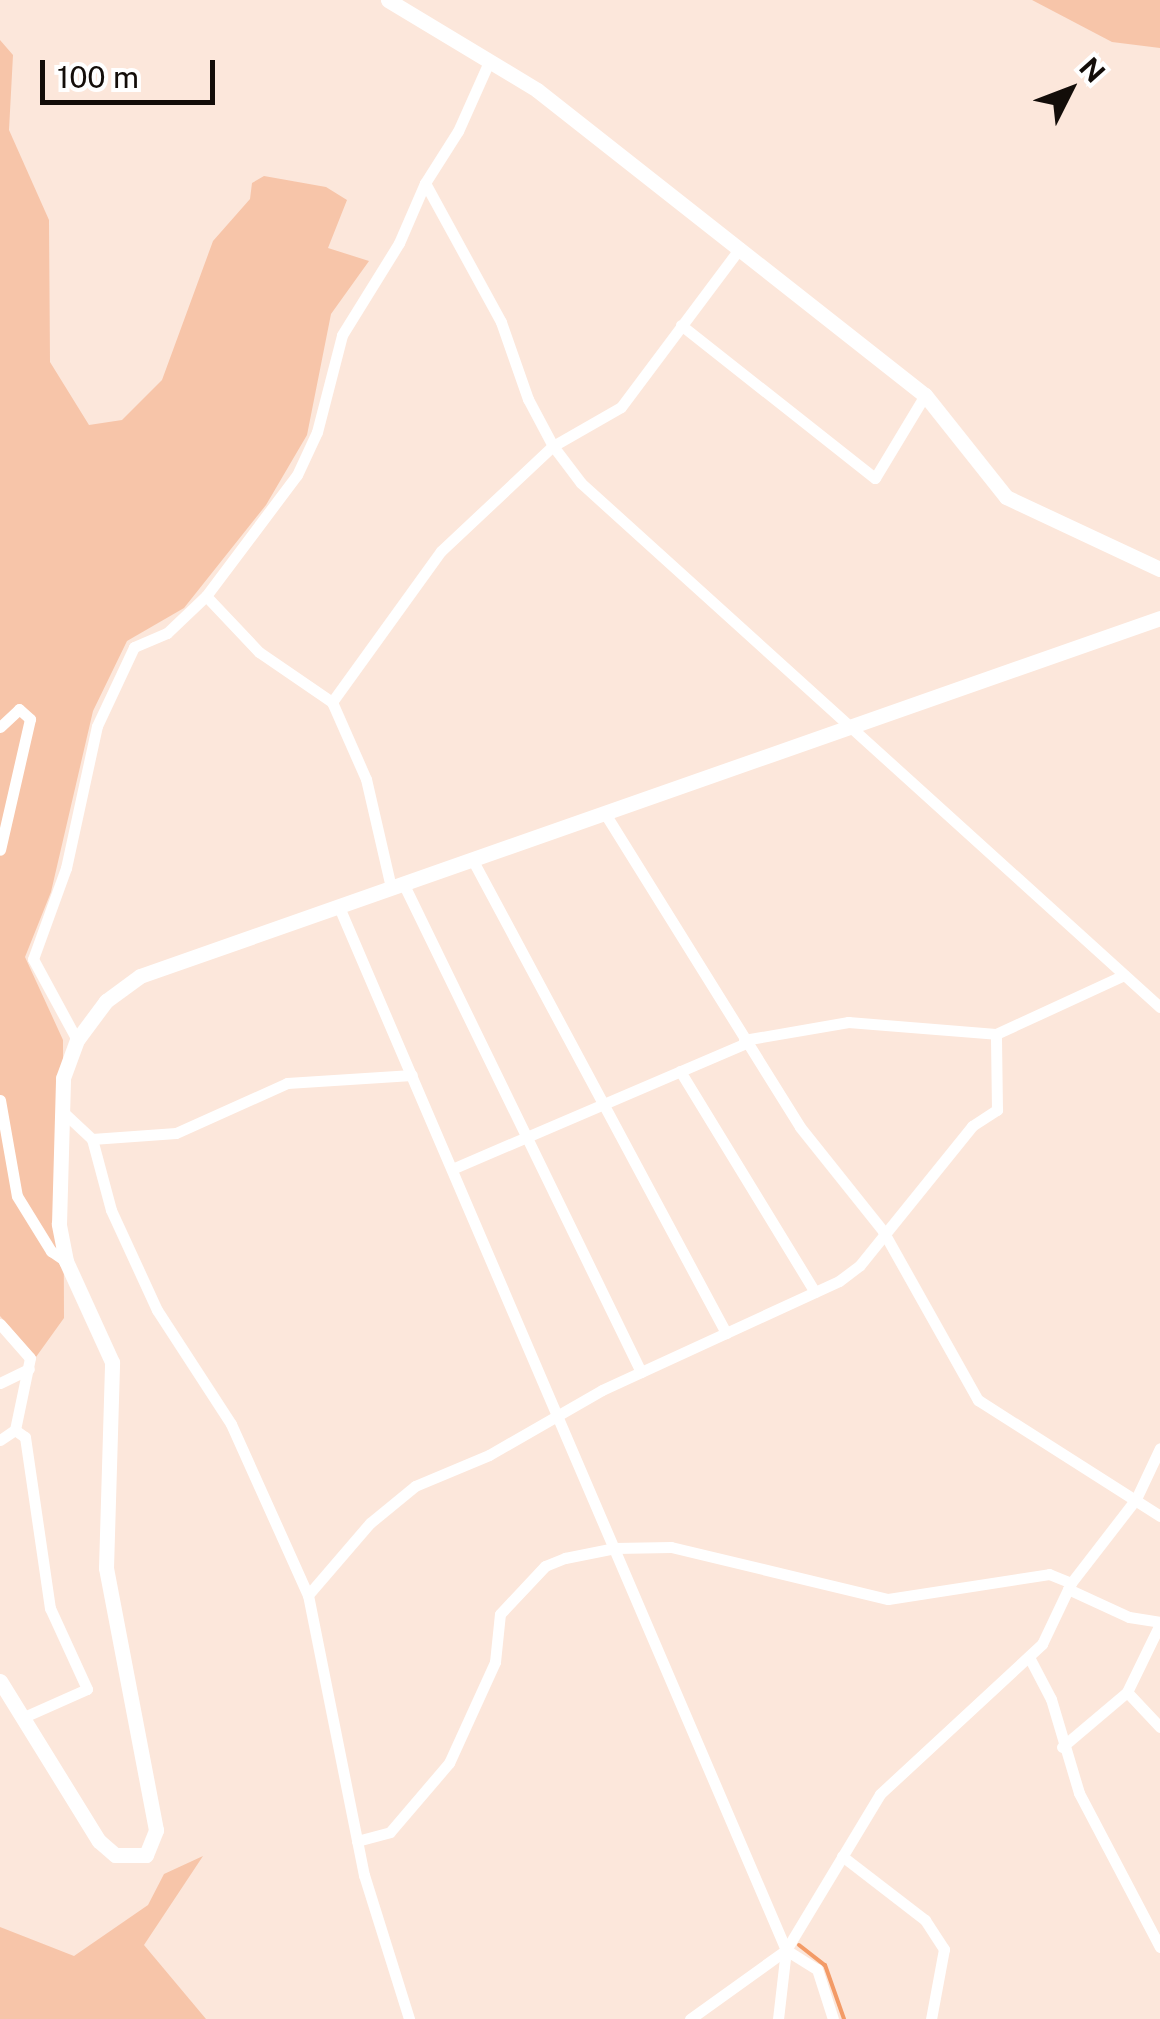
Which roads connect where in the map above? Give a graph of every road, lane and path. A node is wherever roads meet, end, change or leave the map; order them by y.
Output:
1 (388, 0) edge
2 (488, 64) junction
3 (424, 183) junction
4 (740, 248) junction
5 (681, 325) junction
6 (925, 395) junction
7 (553, 446) junction
8 (1160, 569) edge
9 (206, 596) junction
10 (1160, 618) edge
11 (332, 702) junction
12 (0, 726) edge
13 (849, 726) junction
14 (604, 812) junction
15 (0, 850) edge
16 (472, 859) junction
17 (397, 885) junction
18 (339, 907) junction
19 (1124, 975) junction
20 (1160, 1007) edge
21 (996, 1034) junction
22 (77, 1040) junction
23 (746, 1041) junction
24 (680, 1071) junction
25 (412, 1076) junction
26 (0, 1100) edge
27 (604, 1104) junction
28 (62, 1111) junction
29 (527, 1137) junction
30 (92, 1139) junction
31 (452, 1169) junction
32 (883, 1231) junction
33 (66, 1261) junction
34 (815, 1292) junction
35 (0, 1324) edge
36 (726, 1333) junction
37 (30, 1369) junction
38 (642, 1372) junction
39 (0, 1382) edge
40 (559, 1416) junction
41 (15, 1430) junction
42 (0, 1440) edge
43 (1160, 1448) edge
44 (1136, 1500) junction
45 (1160, 1516) edge
46 (615, 1548) junction
47 (1069, 1586) junction
48 (308, 1595) junction
49 (1159, 1628) edge
50 (1029, 1657) junction
51 (0, 1681) edge
52 (1127, 1692) junction
53 (24, 1717) junction
54 (1160, 1728) edge
55 (1062, 1747) junction
56 (357, 1841) junction
57 (842, 1856) junction
58 (1160, 1947) edge
59 (786, 1950) junction
60 (410, 2019) edge
61 (690, 2019) edge
62 (778, 2019) edge
63 (833, 2019) edge
64 (931, 2019) edge

1 - 2 street
2 - 3 street
2 - 4 street
3 - 7 street
3 - 9 street
4 - 5 street
4 - 6 street
5 - 6 street
5 - 7 street
6 - 8 street
7 - 11 street
7 - 13 street
9 - 11 street
9 - 22 street
10 - 13 street
11 - 17 street
12 - 15 street
13 - 14 street
13 - 19 street
14 - 16 street
14 - 23 street
16 - 17 street
16 - 27 street
17 - 18 street
17 - 29 street
18 - 22 street
18 - 25 street
19 - 20 street
19 - 21 street
21 - 23 street
21 - 32 street
22 - 28 street
23 - 24 street
23 - 32 street
24 - 27 street
24 - 34 street
25 - 30 street
25 - 31 street
26 - 33 street
27 - 29 street
27 - 36 street
28 - 30 street
28 - 33 street
29 - 31 street
29 - 38 street
30 - 48 street
31 - 40 street
32 - 34 street
32 - 44 street
33 - 53 street
34 - 36 street
35 - 37 street
36 - 38 street
37 - 39 street
37 - 41 street
38 - 40 street
40 - 46 street
40 - 48 street
41 - 42 street
41 - 53 street
43 - 44 street
44 - 45 street
44 - 47 street
46 - 47 street
46 - 56 street
46 - 59 street
47 - 49 street
47 - 50 street
48 - 56 street
49 - 52 street
50 - 55 street
50 - 57 street
51 - 53 street
52 - 54 street
52 - 55 street
55 - 58 street
56 - 60 street
57 - 59 street
57 - 64 street
59 - 61 street
59 - 62 street
59 - 63 street

